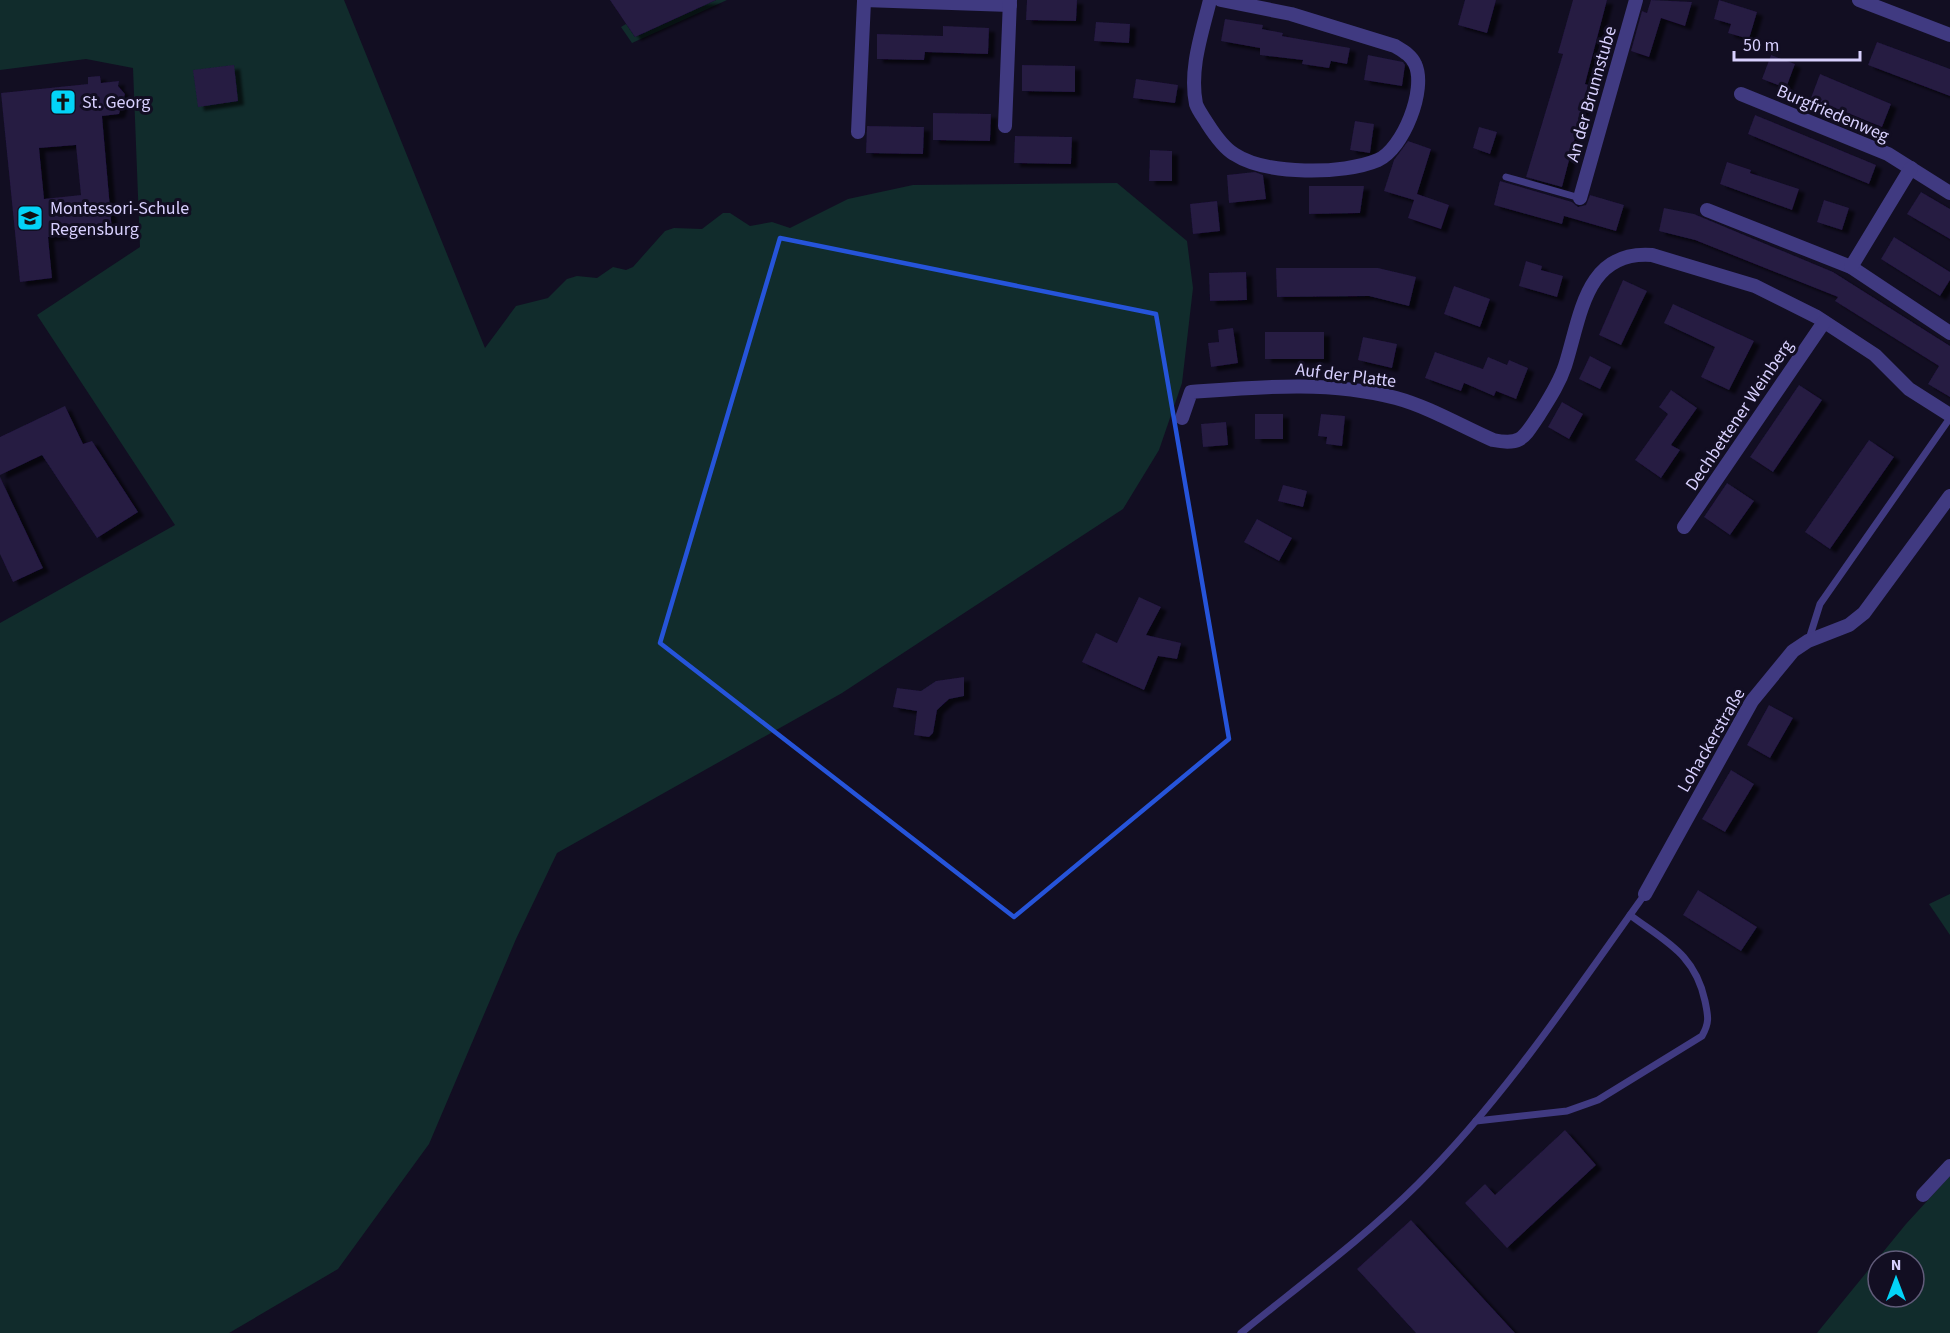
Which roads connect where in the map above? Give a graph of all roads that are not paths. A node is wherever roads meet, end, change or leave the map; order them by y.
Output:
1 (864, 0) edge
2 (1210, 0) edge
3 (1221, 0) edge
4 (1636, 0) edge
5 (1859, 0) edge
6 (1010, 3) edge
7 (1292, 7) edge
8 (1950, 35) edge
9 (1741, 94) dead end
10 (1005, 126) dead end
11 (858, 132) dead end
12 (1911, 168) junction
13 (1506, 177) dead end
14 (1950, 193) edge
15 (1580, 198) joint
16 (1707, 210) dead end
17 (1851, 267) junction
18 (1824, 322) junction
19 (1950, 333) edge
20 (1950, 416) edge
21 (1182, 418) dead end
22 (1950, 496) edge
23 (1684, 527) dead end
24 (1808, 641) junction
25 (1645, 894) joint
26 (1630, 915) junction
27 (1476, 1121) junction
28 (1950, 1166) edge
29 (1923, 1195) dead end
30 (1241, 1333) edge

1 - 6 street
1 - 11 street
2 - 7 street
3 - 7 street
4 - 15 street, An der Brunnstube
5 - 8 street
6 - 10 street
9 - 12 street, Burgfriedenweg
12 - 14 street, Burgfriedenweg
12 - 17 street
13 - 15 lane
16 - 17 street
17 - 19 street
18 - 20 street
18 - 21 street, Auf der Platte
18 - 23 street, Dechbettener Weinberg
20 - 24 lane
22 - 24 street, Lohackerstraße
24 - 25 street, Lohackerstraße
25 - 26 lane
26 - 27 lane
26 - 27 lane
27 - 30 lane
28 - 29 street

